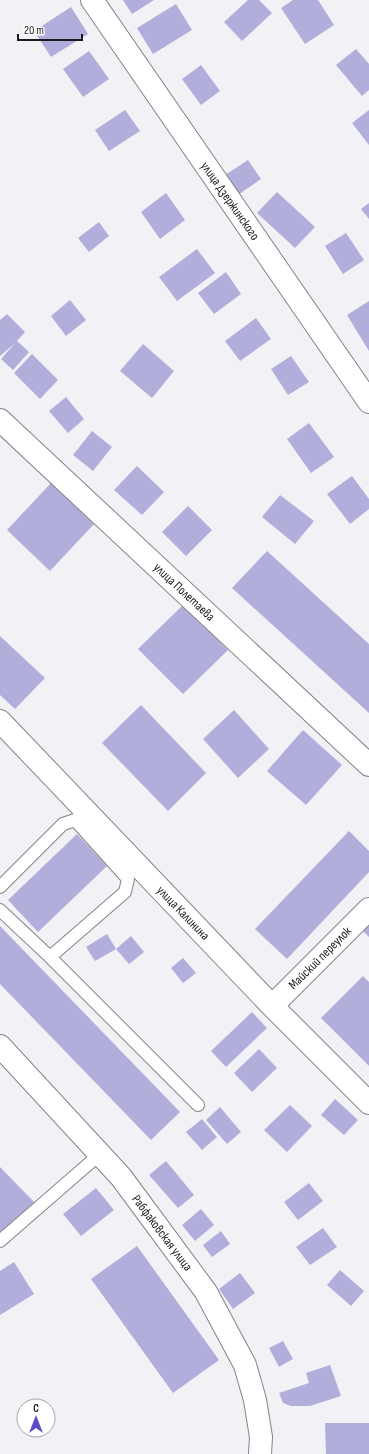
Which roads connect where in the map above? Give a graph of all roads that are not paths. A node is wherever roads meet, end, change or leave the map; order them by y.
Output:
1 (92, 0) edge
2 (369, 402) edge
3 (0, 420) edge
4 (0, 721) edge
5 (369, 765) edge
6 (0, 887) edge
7 (0, 910) edge
8 (369, 910) edge
9 (50, 957) junction
10 (272, 1006) junction
11 (0, 1046) edge
12 (369, 1102) edge
13 (198, 1105) dead end
14 (100, 1154) junction
15 (0, 1241) edge
16 (260, 1454) edge

1 - 2 street, улица Дзержинского
3 - 5 street, улица Полетаева
4 - 10 street, улица Калинина
6 - 9 lane
7 - 9 lane
8 - 10 street, Майский переулок
9 - 13 lane
10 - 12 street, улица Калинина
11 - 14 street, Рабфаковская улица
14 - 15 lane
14 - 16 street, Рабфаковская улица

